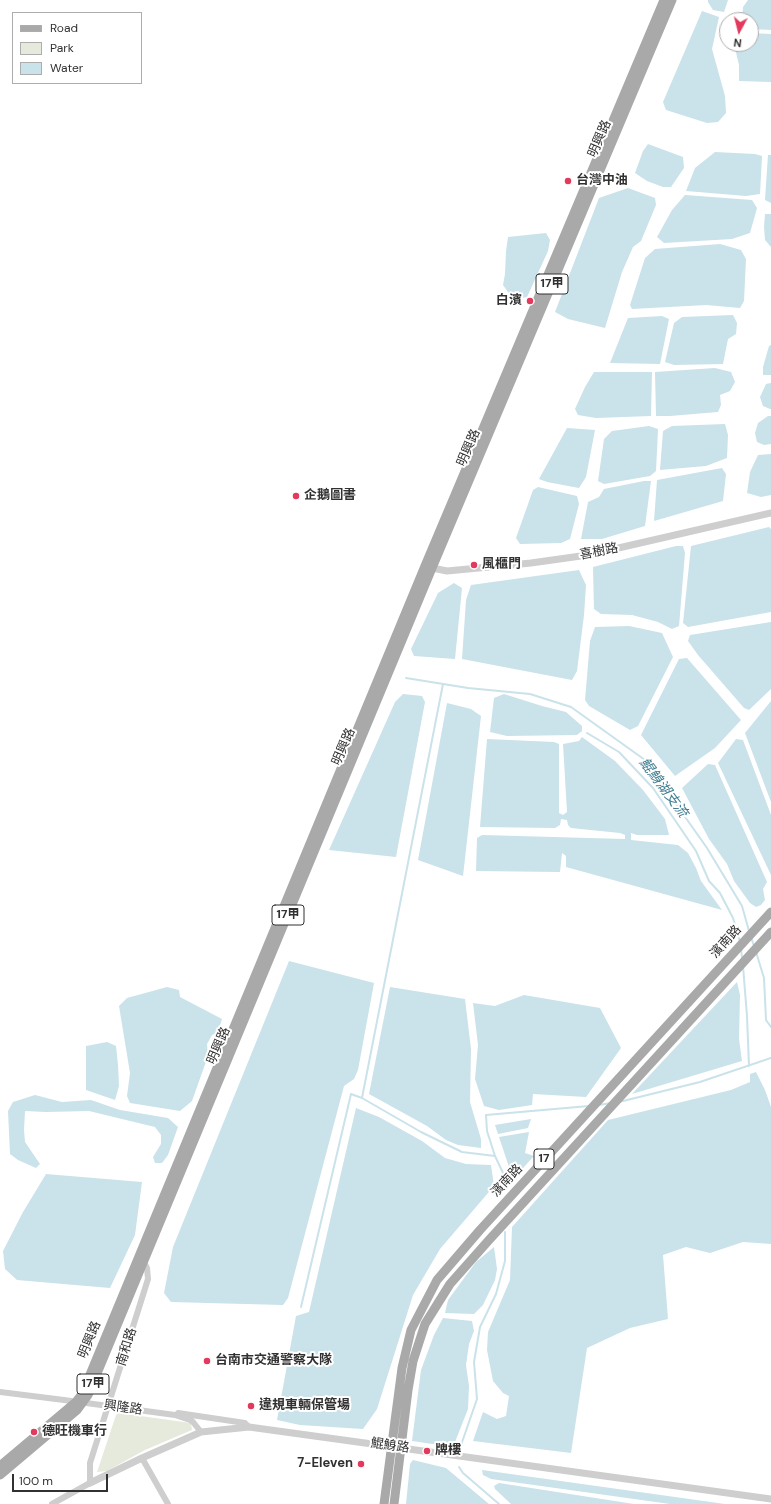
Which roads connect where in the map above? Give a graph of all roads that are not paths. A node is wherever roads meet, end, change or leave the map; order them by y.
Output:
1 (664, 0) edge
2 (672, 0) edge
3 (771, 513) edge
4 (429, 567) junction
5 (771, 912) edge
6 (771, 932) edge
7 (144, 1262) junction
8 (0, 1392) edge
9 (80, 1402) junction
10 (109, 1406) junction
11 (175, 1415) junction
12 (249, 1427) junction
13 (201, 1432) junction
14 (396, 1447) junction
15 (142, 1458) junction
16 (0, 1466) edge
17 (0, 1475) edge
18 (90, 1483) junction
19 (771, 1500) edge
20 (52, 1504) edge
21 (168, 1504) edge
22 (384, 1504) edge
23 (394, 1504) edge

1 - 4 main road, 明興路 / 17甲
2 - 4 main road, 明興路 / 17甲
3 - 4 street, 喜樹路
4 - 7 main road, 明興路 / 17甲
4 - 9 main road, 明興路 / 17甲
5 - 14 main road, 濱南路 / 17
6 - 14 main road, 濱南路 / 17
7 - 9 main road, 明興路 / 17甲
7 - 10 street, 南和路
8 - 9 street, 興隆路
9 - 10 street, 興隆路
9 - 16 main road, 明興路 / 17甲
9 - 17 main road, 明興路 / 17甲
10 - 11 street, 興隆路
10 - 18 street, 南和路
11 - 12 street, 興隆路
11 - 13 street, 興隆路
12 - 13 street, 鯤鯓路
12 - 14 street, 鯤鯓路
13 - 15 street, 鯤鯓路
14 - 19 street, 鯤鯓路
14 - 22 main road, 濱南路 / 17
14 - 23 main road, 濱南路 / 17
15 - 18 street, 鯤鯓路
15 - 21 street
18 - 20 street

